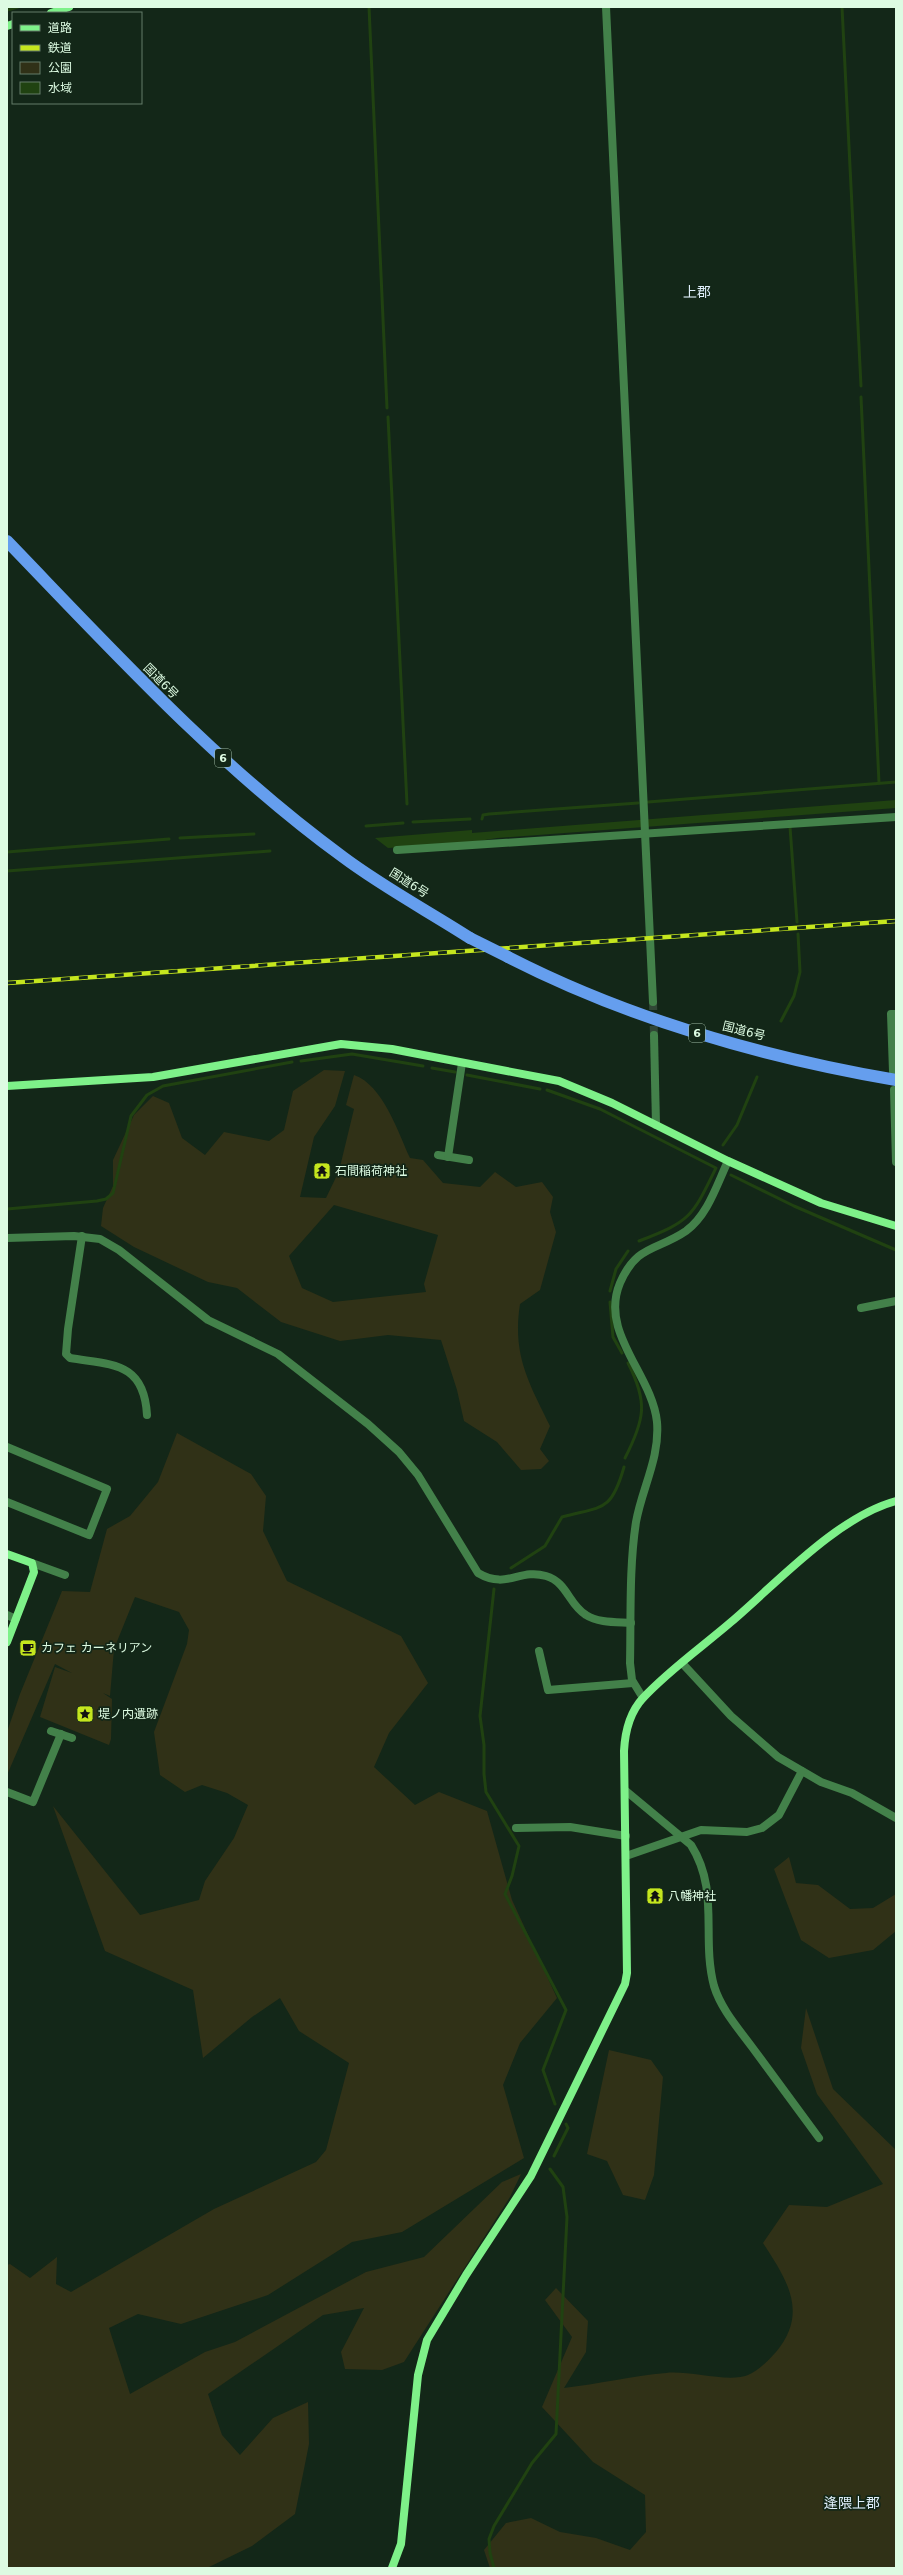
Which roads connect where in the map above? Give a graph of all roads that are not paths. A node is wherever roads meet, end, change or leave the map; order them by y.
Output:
1 (68, 7) edge
2 (606, 7) edge
3 (54, 12) edge
4 (7, 541) edge
5 (896, 817) edge
6 (644, 831) junction
7 (397, 850) dead end
8 (653, 1002) tunnel mouth
9 (896, 1014) edge
10 (654, 1035) tunnel mouth
11 (462, 1063) junction
12 (894, 1080) edge
13 (7, 1086) edge
14 (656, 1125) junction
15 (438, 1155) dead end
16 (448, 1157) junction
17 (469, 1160) dead end
18 (728, 1161) junction
19 (896, 1162) edge
20 (896, 1226) edge
21 (82, 1236) junction
22 (7, 1238) edge
23 (896, 1300) edge
24 (861, 1308) dead end
25 (147, 1415) dead end
26 (7, 1447) edge
27 (896, 1501) edge
28 (7, 1502) edge
29 (7, 1554) edge
30 (32, 1563) junction
31 (66, 1575) dead end
32 (7, 1615) edge
33 (16, 1619) junction
34 (631, 1623) junction
35 (7, 1642) edge
36 (539, 1651) dead end
37 (682, 1663) junction
38 (633, 1683) junction
39 (643, 1698) junction
40 (52, 1731) dead end
41 (61, 1734) junction
42 (72, 1738) dead end
43 (802, 1771) junction
44 (626, 1791) junction
45 (7, 1792) edge
46 (896, 1818) edge
47 (516, 1828) dead end
48 (626, 1836) junction
49 (682, 1836) junction
50 (626, 1856) junction
51 (819, 2138) dead end
52 (392, 2568) edge

1 - 3 street
2 - 6 street
4 - 12 highway, 国道6号 / 6, bridge
5 - 6 street
6 - 7 street
6 - 8 street
9 - 12 street
10 - 14 street
11 - 13 street
11 - 14 street
11 - 16 street
12 - 19 street
14 - 18 street
15 - 16 street
16 - 17 street
18 - 20 street
18 - 34 street
21 - 22 street
21 - 25 street
21 - 34 street
23 - 24 street
26 - 28 street
27 - 37 street
29 - 30 street
30 - 31 street
30 - 33 street
32 - 33 street
33 - 35 street
34 - 38 street
36 - 38 street
37 - 39 street
37 - 43 street
38 - 39 street
39 - 44 street
40 - 41 street
41 - 42 street
41 - 45 street
43 - 46 street
43 - 49 street
44 - 48 street
44 - 49 street
47 - 48 street
48 - 50 street
49 - 50 street
49 - 51 street
50 - 52 street

